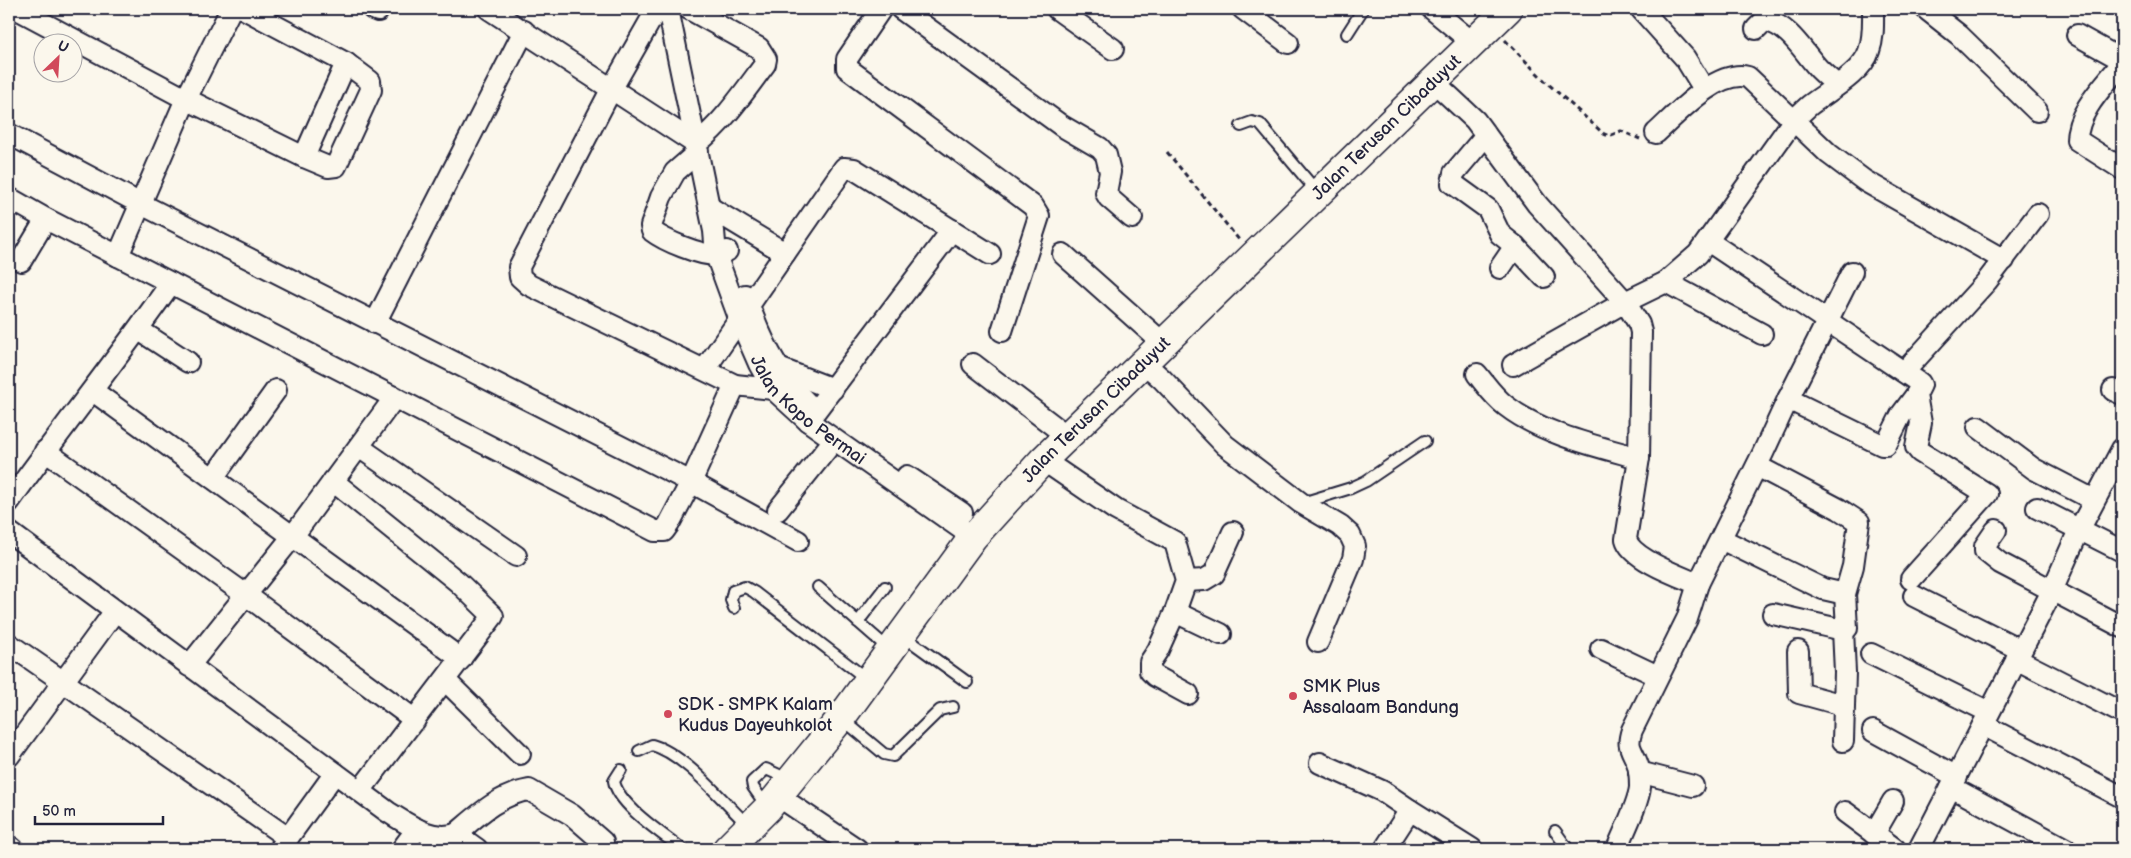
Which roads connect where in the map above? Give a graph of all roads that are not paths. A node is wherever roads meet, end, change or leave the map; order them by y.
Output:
1 (17, 9) edge
2 (231, 9) edge
3 (244, 9) edge
4 (489, 9) edge
5 (657, 9) edge
6 (668, 9) edge
7 (689, 9) edge
8 (881, 9) edge
9 (901, 9) edge
10 (1057, 9) edge
11 (1243, 9) edge
12 (1363, 9) edge
13 (1432, 9) edge
14 (1642, 9) edge
15 (1873, 9) edge
16 (1926, 9) edge
17 (1490, 25) edge
18 (1756, 29) dead end
19 (524, 31) junction
20 (1347, 34) dead end
21 (2077, 35) dead end
22 (1288, 43) dead end
23 (1113, 49) dead end
24 (2122, 62) edge
25 (346, 63) junction
26 (1433, 80) junction
27 (1837, 86) junction
28 (612, 88) junction
29 (1704, 89) junction
30 (186, 99) junction
31 (2037, 110) dead end
32 (1793, 121) junction
33 (1241, 126) dead end
34 (1656, 133) road end
35 (9, 134) edge
36 (1486, 135) junction
37 (697, 148) junction
38 (304, 157) junction
39 (2122, 169) edge
40 (1319, 194) junction
41 (9, 198) edge
42 (139, 203) junction
43 (709, 207) junction
44 (2038, 214) dead end
45 (1132, 218) dead end
46 (46, 219) junction
47 (952, 230) junction
48 (1708, 241) junction
49 (1515, 246) junction
50 (722, 253) junction
51 (785, 253) junction
52 (990, 254) dead end
53 (1064, 254) dead end
54 (118, 256) junction
55 (2004, 260) junction
56 (21, 261) dead end
57 (1500, 268) dead end
58 (1852, 272) dead end
59 (1544, 277) dead end
60 (1666, 282) junction
61 (172, 283) junction
62 (1625, 302) junction
63 (744, 311) junction
64 (1826, 321) junction
65 (375, 323) junction
66 (139, 330) junction
67 (1002, 331) dead end
68 (1762, 334) dead end
69 (1164, 344) junction
70 (188, 362) dead end
71 (1143, 362) junction
72 (974, 364) dead end
73 (768, 365) junction
74 (1513, 365) dead end
75 (705, 369) junction
76 (1904, 372) junction
77 (1477, 374) dead end
78 (735, 385) junction
79 (773, 389) junction
80 (833, 389) junction
81 (276, 390) dead end
82 (92, 391) junction
83 (1916, 395) junction
84 (395, 397) junction
85 (1788, 398) junction
86 (812, 416) junction
87 (1978, 427) dead end
88 (1067, 436) junction
89 (834, 440) junction
90 (1425, 441) dead end
91 (359, 447) junction
92 (2122, 449) edge
93 (45, 451) junction
94 (860, 451) junction
95 (1639, 458) junction
96 (1043, 460) junction
97 (1757, 466) junction
98 (2118, 470) edge
99 (213, 478) junction
100 (333, 481) junction
101 (691, 482) junction
102 (2094, 500) junction
103 (9, 502) edge
104 (1301, 503) junction
105 (2037, 508) dead end
106 (778, 510) dead end
107 (1996, 530) dead end
108 (2078, 530) junction
109 (9, 532) edge
110 (977, 532) junction
111 (1234, 532) dead end
112 (293, 536) junction
113 (1721, 538) junction
114 (798, 541) dead end
115 (2122, 551) edge
116 (516, 556) dead end
117 (1186, 581) junction
118 (1698, 584) junction
119 (818, 587) dead end
120 (885, 587) dead end
121 (2052, 591) junction
122 (1845, 594) junction
123 (246, 595) junction
124 (734, 608) dead end
125 (115, 611) junction
126 (1175, 612) junction
127 (1773, 614) dead end
128 (858, 622) junction
129 (2122, 627) edge
130 (1843, 630) junction
131 (1221, 634) dead end
132 (896, 642) junction
133 (1318, 642) dead end
134 (9, 644) edge
135 (1601, 649) dead end
136 (1798, 651) dead end
137 (1871, 654) dead end
138 (2019, 654) junction
139 (461, 658) junction
140 (189, 666) junction
141 (1658, 676) junction
142 (445, 680) junction
143 (868, 680) junction
144 (63, 681) junction
145 (967, 682) dead end
146 (1188, 694) dead end
147 (1842, 705) junction
148 (953, 708) dead end
149 (2122, 713) edge
150 (841, 718) junction
151 (1986, 718) junction
152 (415, 720) junction
153 (1873, 731) dead end
154 (1843, 741) dead end
155 (11, 748) edge
156 (640, 751) dead end
157 (520, 754) dead end
158 (1320, 763) dead end
159 (621, 770) dead end
160 (1640, 772) junction
161 (335, 773) junction
162 (1954, 782) junction
163 (1693, 786) dead end
164 (360, 791) junction
165 (2122, 797) edge
166 (1893, 800) dead end
167 (771, 803) junction
168 (1410, 810) junction
169 (1845, 812) dead end
170 (417, 829) junction
171 (1555, 831) dead end
172 (456, 834) junction
173 (1874, 834) junction
174 (603, 842) dead end
175 (284, 844) edge
176 (9, 846) edge
177 (13, 849) edge
178 (402, 849) edge
179 (477, 849) edge
180 (682, 849) edge
181 (728, 849) edge
182 (857, 849) edge
183 (1388, 849) edge
184 (1472, 849) edge
185 (1568, 849) edge
186 (1616, 849) edge
187 (1895, 849) edge
188 (1919, 849) edge
189 (2066, 849) edge

1 - 30 street
2 - 30 street
3 - 25 street
4 - 19 street
5 - 28 street
6 - 37 street, Jalan Kopo Permai
7 - 37 street
8 - 67 street
9 - 45 street
10 - 23 street
11 - 22 street
12 - 20 lane
13 - 17 street
14 - 29 street
15 - 27 street
16 - 31 street
17 - 26 main road, Jalan Terusan Cibaduyut
18 - 27 street
19 - 28 street
19 - 65 street
21 - 24 street
24 - 39 street
25 - 38 street
25 - 38 street
26 - 36 street
26 - 40 main road, Jalan Terusan Cibaduyut
27 - 32 street
28 - 37 street
28 - 75 street
29 - 32 street
29 - 34 street
30 - 38 street
30 - 42 street
32 - 48 street
32 - 55 street
33 - 40 lane
35 - 42 street
36 - 49 street
36 - 62 street
37 - 43 street, Jalan Kopo Permai
37 - 50 street
40 - 69 main road, Jalan Terusan Cibaduyut
41 - 46 street
42 - 54 street
42 - 65 street
43 - 50 street, Jalan Kopo Permai
43 - 51 street
44 - 55 street
46 - 54 street
46 - 56 street
47 - 51 street
47 - 52 street
47 - 80 street
48 - 60 street
48 - 64 street
49 - 57 street
49 - 59 street
50 - 63 street, Jalan Kopo Permai
51 - 63 street
53 - 69 street
54 - 61 street
55 - 76 street
58 - 64 street
60 - 62 street
60 - 68 street
61 - 66 street
61 - 84 street
62 - 74 street
62 - 95 street
63 - 73 street, Jalan Kopo Permai
63 - 75 street
64 - 76 street
64 - 85 street
65 - 101 street
66 - 70 street
66 - 82 street
69 - 71 main road, Jalan Terusan Cibaduyut
71 - 88 main road, Jalan Terusan Cibaduyut
71 - 104 street
72 - 88 street
73 - 79 street, Jalan Kopo Permai
73 - 80 street
73 - 86 street, Jalan Kopo Permai
75 - 78 street
76 - 83 street
77 - 95 street
78 - 79 street
78 - 101 street
79 - 86 street, Jalan Kopo Permai
80 - 86 street
81 - 99 street
82 - 93 street
82 - 99 street
83 - 85 street
83 - 138 street
84 - 91 street
84 - 101 street
85 - 97 street
86 - 89 street, Jalan Kopo Permai
86 - 94 street, Jalan Kopo Permai
87 - 102 street
88 - 96 main road, Jalan Terusan Cibaduyut
89 - 94 street, Jalan Kopo Permai
89 - 106 street
90 - 104 lane
91 - 100 street
91 - 116 street
92 - 98 street
93 - 103 street
93 - 123 street
94 - 110 street, Jalan Kopo Permai
95 - 118 street
96 - 110 main road, Jalan Terusan Cibaduyut
96 - 117 street
97 - 113 street
97 - 122 street
98 - 102 street
99 - 112 street
100 - 112 street
100 - 139 street
101 - 114 street
102 - 108 street
104 - 133 street
105 - 108 street
107 - 121 street
108 - 115 street
108 - 121 street
109 - 125 street
110 - 132 main road, Jalan Terusan Cibaduyut
111 - 117 street
112 - 123 street
112 - 139 street
113 - 118 street
113 - 122 street
117 - 126 street
118 - 141 street
119 - 128 lane
120 - 128 lane
121 - 129 street
121 - 138 street
122 - 130 street
123 - 140 street
123 - 152 street
124 - 143 lane
125 - 140 street
125 - 144 street
126 - 131 street
126 - 146 street
127 - 130 street
128 - 132 lane
130 - 147 street
132 - 143 main road, Jalan Terusan Cibaduyut
132 - 145 lane
134 - 144 street
135 - 141 street
136 - 147 street
137 - 151 street
138 - 149 street
138 - 151 street
139 - 142 street
140 - 161 street
141 - 160 street
142 - 152 street
142 - 157 street
143 - 150 main road, Jalan Terusan Cibaduyut
144 - 155 street
144 - 175 street
147 - 154 street
148 - 150 lane
150 - 167 main road, Jalan Terusan Cibaduyut
151 - 162 street
151 - 165 street
152 - 164 street
153 - 162 street
156 - 167 lane
158 - 168 street
159 - 180 lane
160 - 163 street
160 - 186 street
161 - 164 street
161 - 175 street
162 - 188 street
162 - 189 street
164 - 170 street
166 - 173 street
167 - 181 main road, Jalan Terusan Cibaduyut
167 - 182 street
168 - 183 street
168 - 184 street
169 - 173 street
170 - 172 street
170 - 178 street
171 - 185 lane
172 - 174 street
172 - 179 street
173 - 187 street
176 - 177 street

